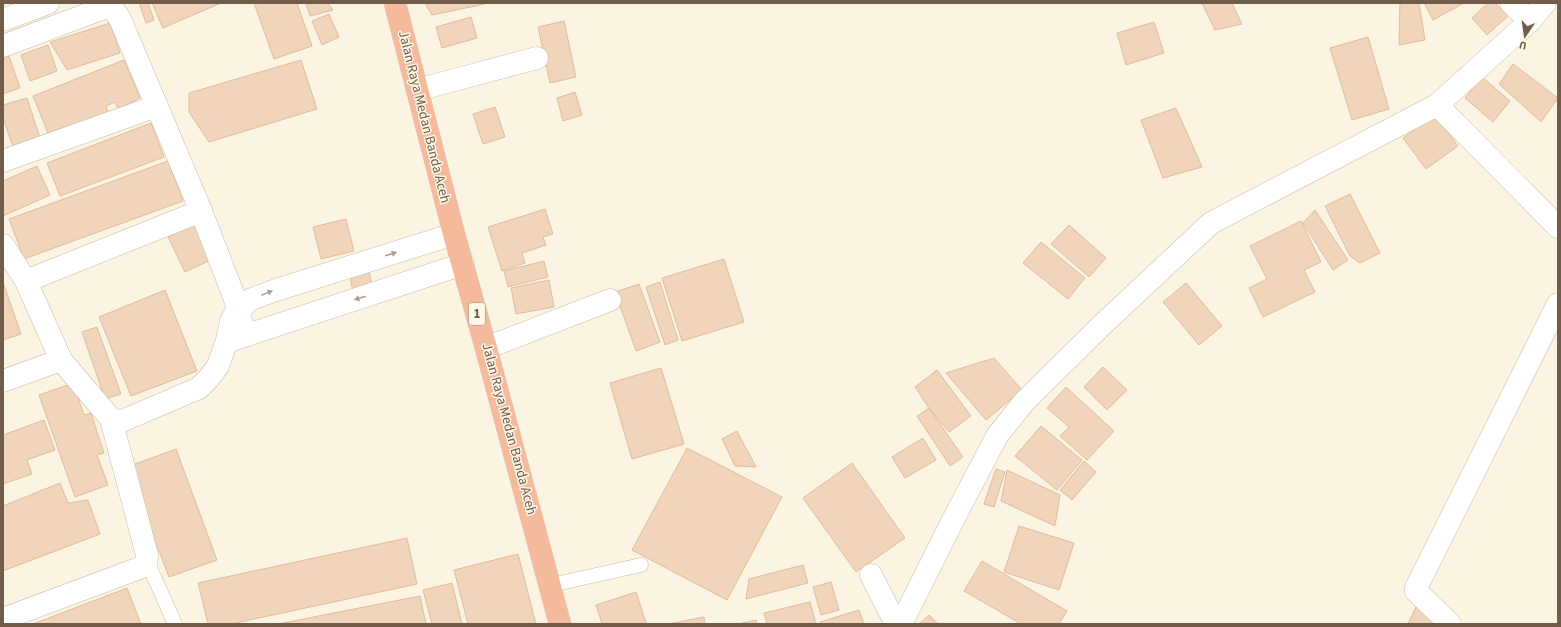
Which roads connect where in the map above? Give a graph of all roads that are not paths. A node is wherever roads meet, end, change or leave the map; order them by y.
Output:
1 (48, 3) edge
2 (395, 3) edge
3 (1511, 3) edge
4 (1545, 3) edge
5 (3, 20) edge
6 (1530, 21) junction
7 (3, 46) edge
8 (537, 58) dead end
9 (417, 90) junction
10 (1437, 105) junction
11 (157, 106) junction
12 (3, 161) edge
13 (201, 211) junction
14 (1558, 227) edge
15 (454, 234) junction
16 (3, 245) edge
17 (463, 264) junction
18 (26, 281) junction
19 (610, 300) dead end
20 (1558, 304) edge
21 (238, 308) junction
22 (236, 338) junction
23 (486, 348) junction
24 (61, 360) junction
25 (3, 381) edge
26 (111, 419) junction
27 (147, 561) junction
28 (641, 565) dead end
29 (871, 575) dead end
30 (551, 585) junction
31 (3, 619) edge
32 (175, 624) edge
33 (560, 624) edge
34 (896, 624) edge
35 (901, 624) edge
36 (1450, 624) edge

1 - 5 street
2 - 9 highway, Jalan Raya Medan Banda Aceh / 1
3 - 6 street
4 - 6 street
6 - 10 street
7 - 11 street
8 - 9 street
9 - 15 highway, Jalan Raya Medan Banda Aceh / 1
10 - 14 street
10 - 35 street
11 - 12 street
11 - 13 street
13 - 18 street
13 - 21 street
15 - 17 highway, Jalan Raya Medan Banda Aceh / 1
21 -> 15 street
16 - 18 street
17 -> 22 street
17 - 23 highway, Jalan Raya Medan Banda Aceh / 1
18 - 24 street
19 - 23 street
20 - 36 street
21 - 22 street
22 - 26 street
23 - 30 highway, Jalan Raya Medan Banda Aceh / 1
24 - 25 street
24 - 26 street
26 - 27 street
27 - 31 street
27 - 32 lane
28 - 30 lane
29 - 34 street
30 - 33 highway, Jalan Raya Medan Banda Aceh / 1

